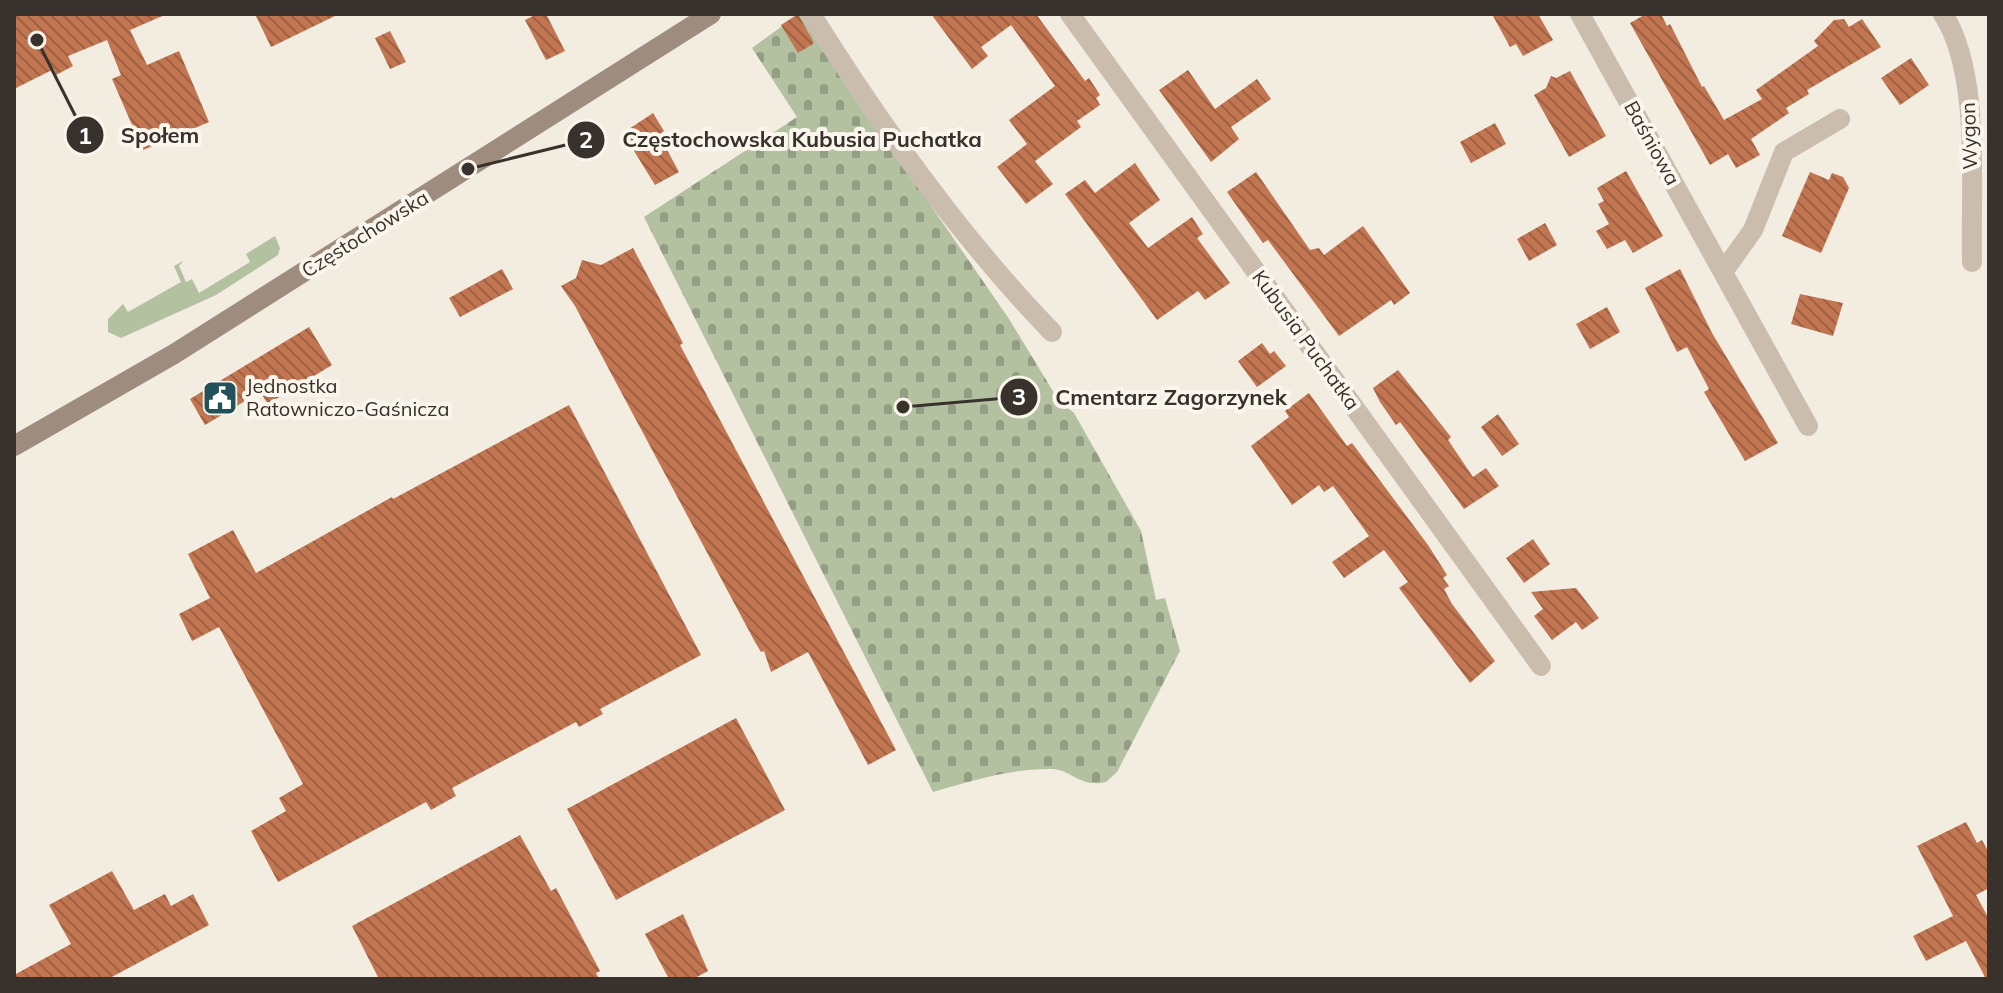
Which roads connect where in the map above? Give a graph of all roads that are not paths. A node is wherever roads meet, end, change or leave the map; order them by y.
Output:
1 (711, 14) edge
2 (811, 14) edge
3 (1070, 14) edge
4 (1580, 14) edge
5 (1943, 14) edge
6 (1840, 119) dead end
7 (1972, 262) dead end
8 (1723, 272) junction
9 (1052, 332) dead end
10 (1808, 426) dead end
11 (14, 446) edge
12 (1541, 666) dead end

1 - 11 main road, Częstochowska
2 - 9 street
3 - 12 street, Kubusia Puchatka
4 - 8 street, Baśniowa
5 - 7 street, Wygon
6 - 8 street
8 - 10 street, Baśniowa

